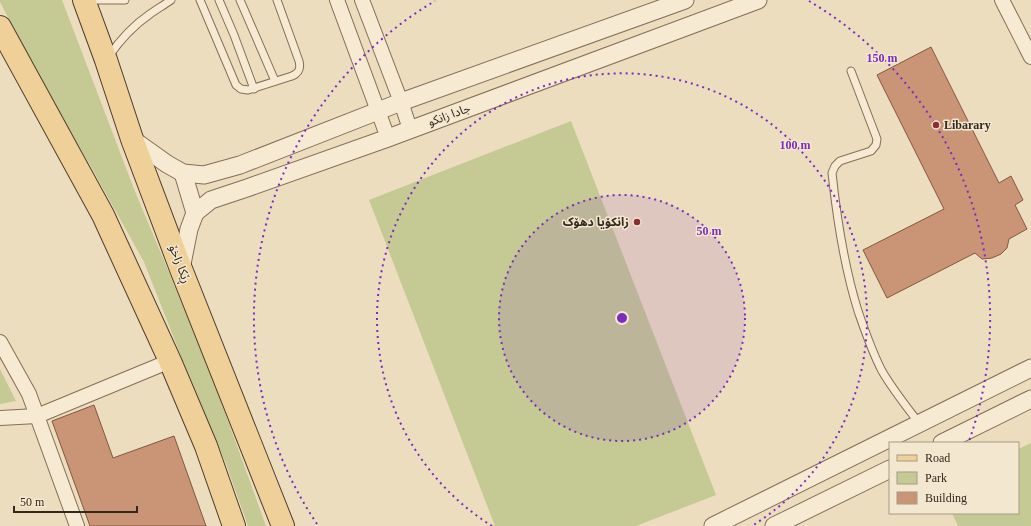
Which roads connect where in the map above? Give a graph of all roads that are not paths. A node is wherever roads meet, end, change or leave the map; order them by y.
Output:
1 (84, 0) edge
2 (96, 0) edge
3 (125, 0) edge
4 (171, 0) edge
5 (200, 0) edge
6 (219, 0) edge
7 (240, 0) edge
8 (277, 0) edge
9 (337, 0) edge
10 (362, 0) edge
11 (685, 0) edge
12 (758, 0) edge
13 (1002, 0) edge
14 (1, 29) edge
15 (1031, 57) edge
16 (106, 60) junction
17 (851, 71) dead end
18 (275, 81) junction
19 (254, 89) junction
20 (402, 102) junction
21 (379, 111) junction
22 (410, 129) junction
23 (132, 138) junction
24 (388, 138) junction
25 (183, 173) junction
26 (196, 213) junction
27 (181, 268) junction
28 (0, 342) edge
29 (170, 361) junction
30 (1031, 368) edge
31 (1031, 398) edge
32 (37, 416) junction
33 (0, 418) edge
34 (920, 423) junction
35 (944, 442) edge
36 (889, 469) edge
37 (718, 525) edge
38 (77, 526) edge
39 (234, 526) edge
40 (283, 526) edge
41 (774, 526) edge

1 - 16 main road, ڕێکا زاخۆ
2 - 3 lane
4 - 16 lane
5 - 19 lane
6 - 19 lane
7 - 18 lane
8 - 18 lane
9 - 21 street
10 - 20 street
11 - 20 street
12 - 22 street, جادا زانکو
13 - 15 street
14 - 29 main road
16 - 23 main road, ڕێکا زاخۆ
17 - 34 lane
18 - 19 lane
20 - 21 street
20 - 22 street
21 - 24 street
21 - 25 street
22 - 24 street, جادا زانکو
23 - 25 street
23 - 27 main road, ڕێکا زاخۆ
24 - 26 street, جادا زانکو
25 - 26 street
26 - 27 street, جادا زانکو
27 - 40 main road, ڕێکا زاخۆ
28 - 32 street
29 - 32 street
29 - 39 main road
30 - 34 street
31 - 35 street
32 - 33 street
32 - 38 street
34 - 37 street
36 - 41 street

